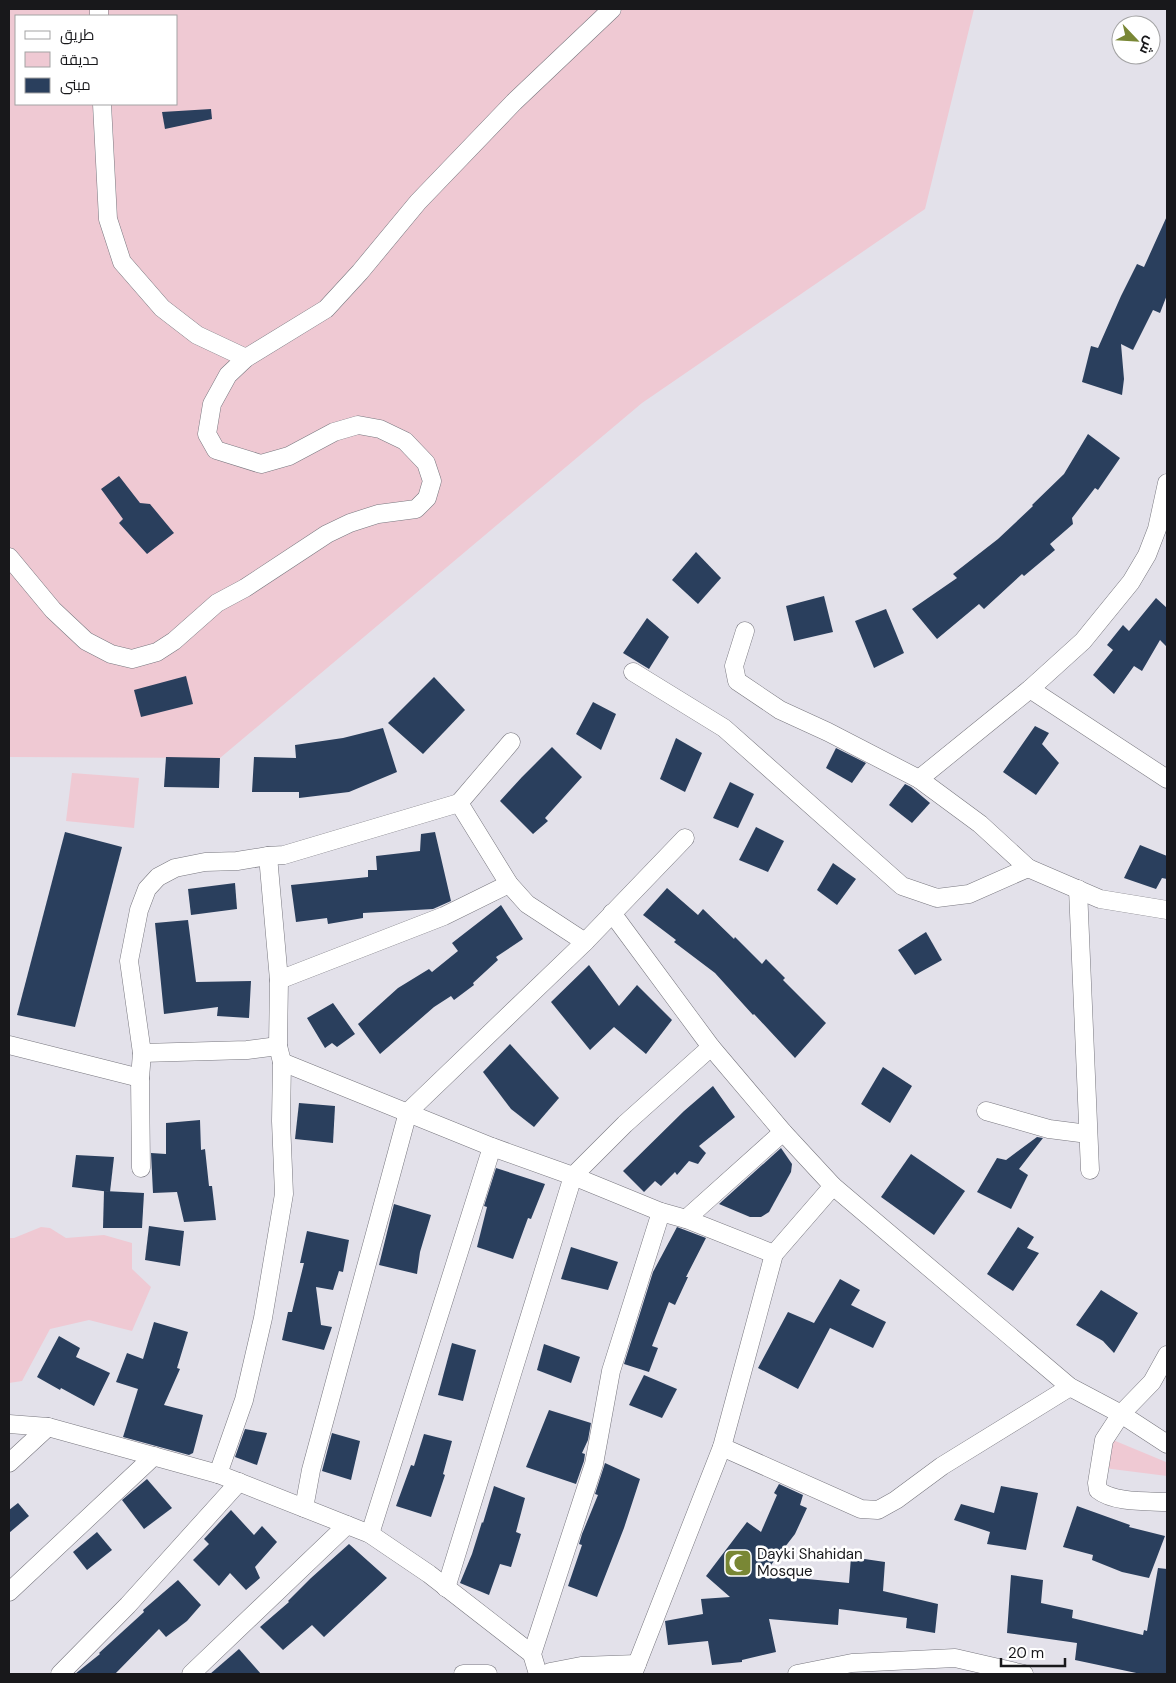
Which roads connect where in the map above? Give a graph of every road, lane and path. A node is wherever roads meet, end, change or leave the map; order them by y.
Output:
1 (612, 9) edge
2 (102, 105) edge
3 (246, 358) junction
4 (1167, 483) edge
5 (9, 557) edge
6 (745, 631) dead end
7 (633, 672) dead end
8 (1030, 689) junction
9 (511, 742) dead end
10 (919, 779) junction
11 (1167, 779) edge
12 (459, 803) junction
13 (685, 838) dead end
14 (268, 856) junction
15 (1028, 868) junction
16 (509, 884) junction
17 (1078, 889) junction
18 (1167, 910) edge
19 (612, 913) junction
20 (585, 942) junction
21 (279, 980) junction
22 (9, 1044) edge
23 (711, 1047) junction
24 (142, 1053) junction
25 (280, 1054) junction
26 (140, 1078) junction
27 (986, 1111) dead end
28 (408, 1112) junction
29 (782, 1132) junction
30 (1088, 1134) junction
31 (492, 1147) junction
32 (141, 1168) dead end
33 (1090, 1170) dead end
34 (573, 1176) junction
35 (833, 1186) junction
36 (661, 1212) junction
37 (686, 1219) junction
38 (774, 1254) junction
39 (1167, 1355) edge
40 (1070, 1386) junction
41 (1121, 1414) junction
42 (9, 1424) edge
43 (48, 1427) junction
44 (1167, 1444) edge
45 (722, 1447) junction
46 (154, 1456) junction
47 (9, 1464) edge
48 (218, 1474) junction
49 (240, 1482) junction
50 (1167, 1502) edge
51 (304, 1508) junction
52 (347, 1525) junction
53 (370, 1534) junction
54 (446, 1588) junction
55 (9, 1592) edge
56 (532, 1654) junction
57 (635, 1669) edge
58 (60, 1674) edge
59 (191, 1674) edge
60 (463, 1674) edge
61 (488, 1674) edge
62 (538, 1674) edge
63 (547, 1674) edge
64 (797, 1674) edge
65 (1024, 1674) edge

1 - 3 street
2 - 3 street
3 - 5 street
4 - 8 street
6 - 10 street
7 - 15 street
8 - 10 street
8 - 11 street
9 - 12 street
10 - 15 street
12 - 14 street
12 - 16 street
13 - 19 street
14 - 21 street
14 - 24 street
15 - 17 street
16 - 20 street
16 - 21 street
17 - 18 street
17 - 30 street
19 - 20 street
19 - 23 street
20 - 28 street
21 - 25 street
22 - 26 street
23 - 29 street
23 - 34 street
24 - 25 street
24 - 26 street
25 - 28 street
25 - 48 street
26 - 32 street
27 - 30 street
28 - 31 street
28 - 51 street
29 - 35 street
29 - 37 street
30 - 33 street
31 - 34 street
31 - 53 street
34 - 36 street
34 - 54 street
35 - 38 street
35 - 40 street
36 - 37 street
36 - 56 street
37 - 38 street
38 - 45 street
39 - 41 street
40 - 41 street
40 - 45 street
41 - 44 street
41 - 50 street
42 - 43 street
43 - 46 street
43 - 47 street
45 - 57 street
46 - 48 street
46 - 55 street
48 - 49 street
49 - 51 street
49 - 58 street
51 - 52 street
52 - 53 street
52 - 59 street
53 - 54 street
54 - 56 street
56 - 62 street
57 - 63 street
60 - 61 street
64 - 65 street

